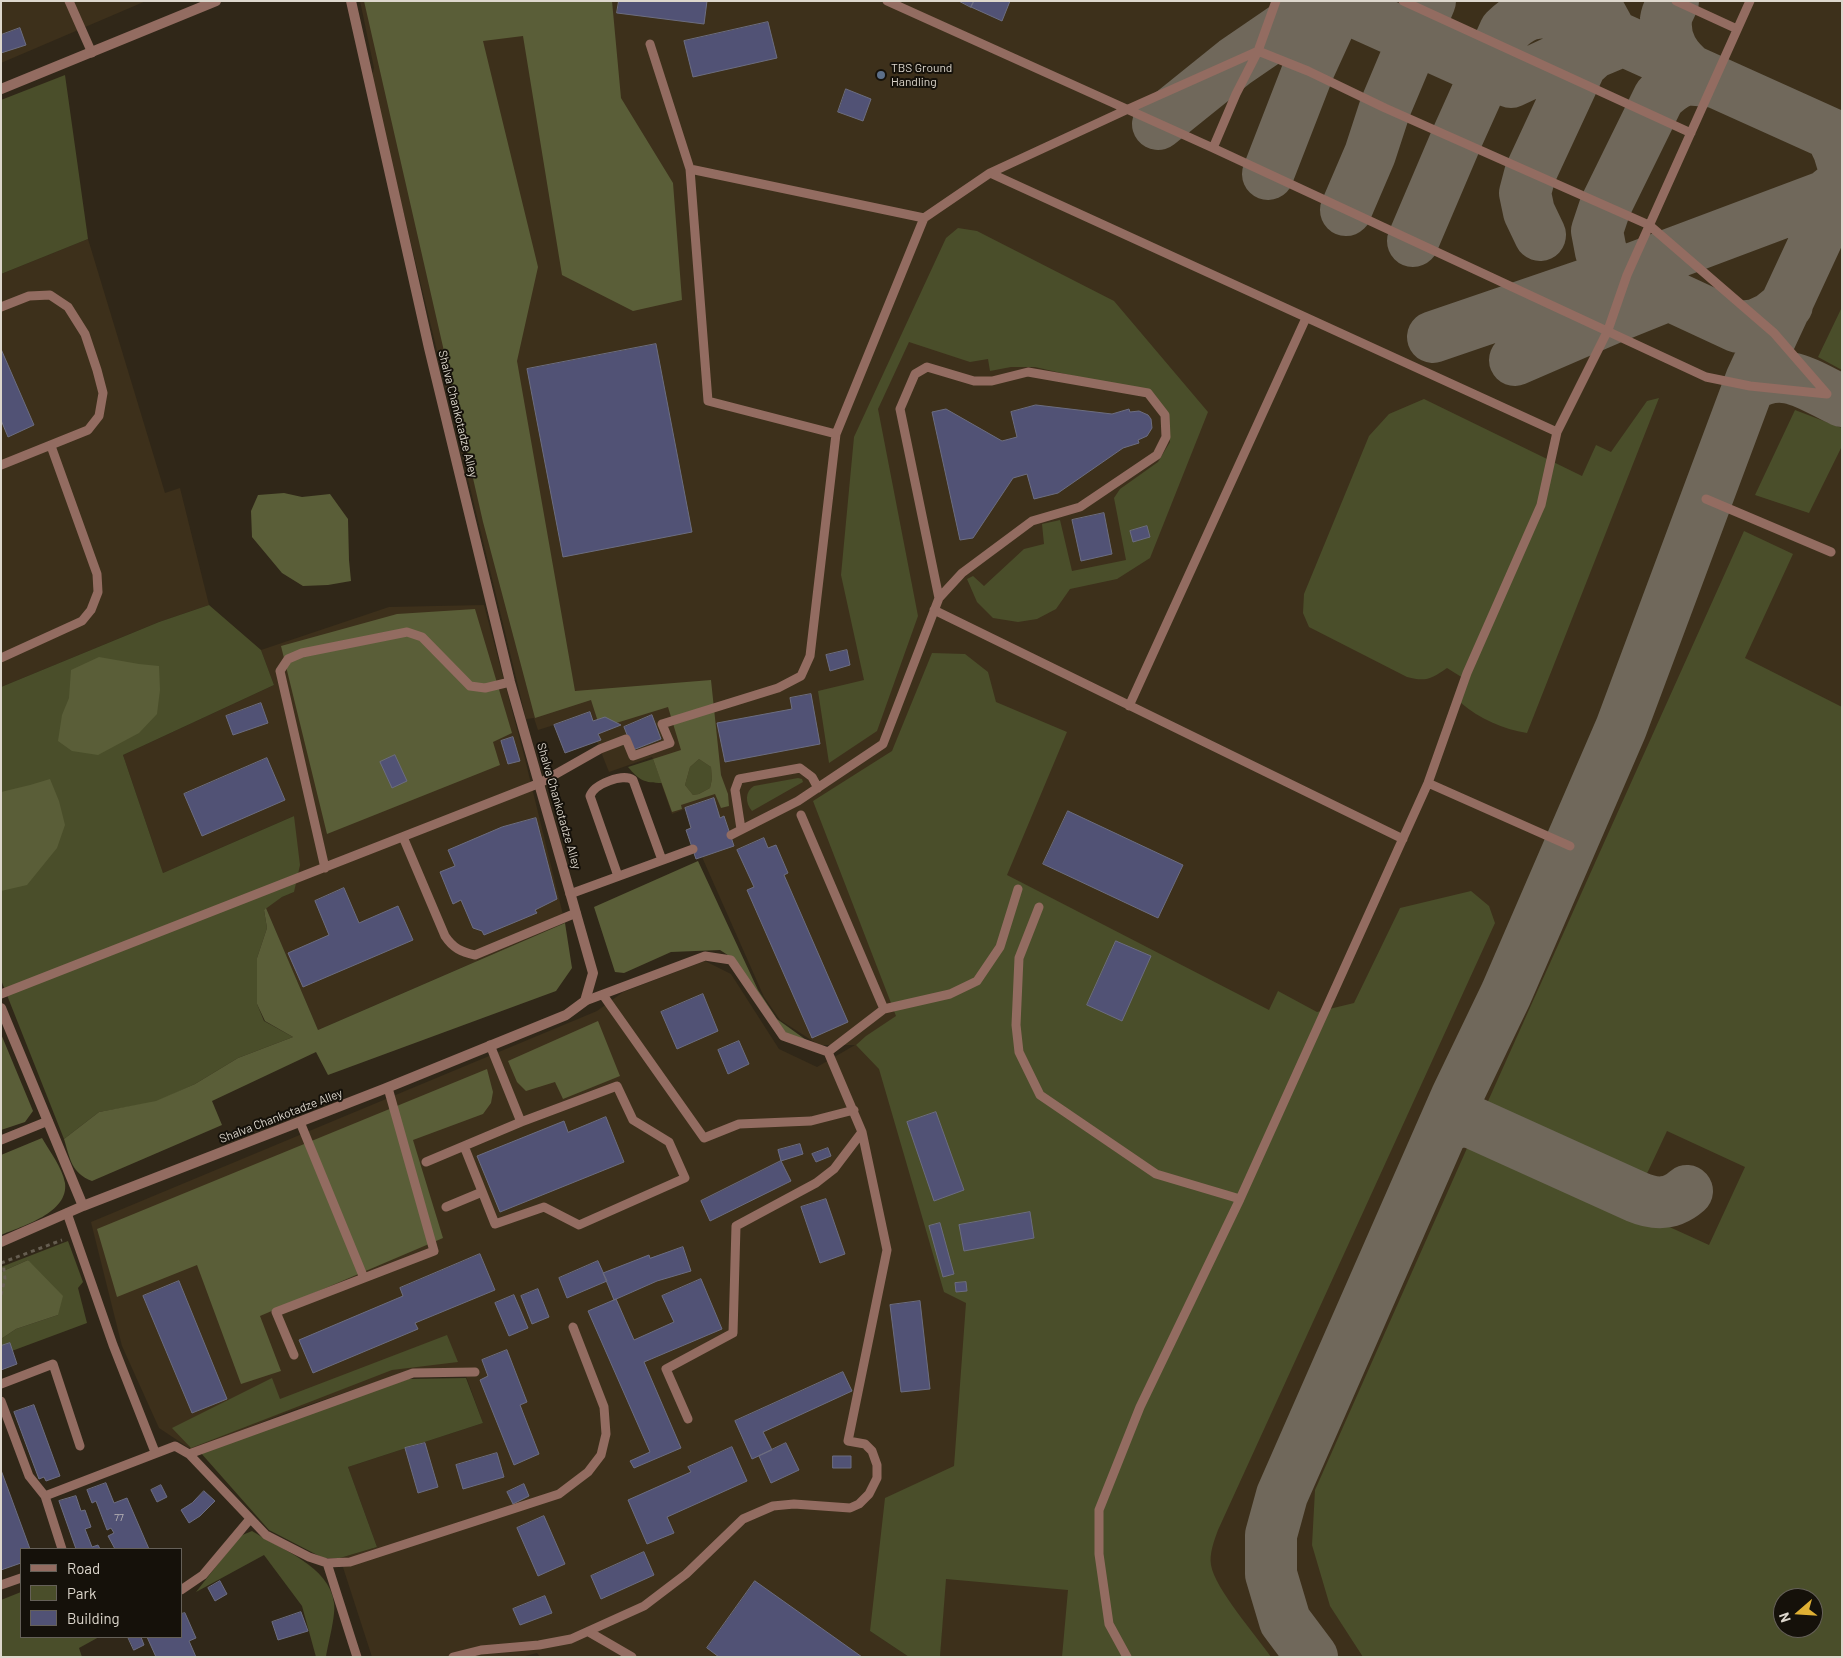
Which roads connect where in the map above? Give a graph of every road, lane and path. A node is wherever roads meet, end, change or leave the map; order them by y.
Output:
1 (69, 1) edge
2 (216, 1) edge
3 (351, 1) edge
4 (887, 1) edge
5 (1276, 1) edge
6 (1403, 1) edge
7 (1676, 1) edge
8 (1750, 1) edge
9 (1737, 29) junction
10 (650, 44) dead end
11 (92, 52) junction
12 (1258, 52) junction
13 (1, 89) edge
14 (1126, 110) junction
15 (1691, 133) junction
16 (1213, 148) junction
17 (690, 169) junction
18 (990, 174) junction
19 (924, 218) junction
20 (1649, 226) junction
21 (1, 307) edge
22 (1306, 318) junction
23 (1608, 330) junction
24 (1557, 432) junction
25 (836, 434) junction
26 (50, 446) junction
27 (1, 466) edge
28 (1706, 500) dead end
29 (1831, 552) dead end
30 (939, 598) junction
31 (934, 610) junction
32 (1, 658) edge
33 (510, 682) junction
34 (1129, 706) junction
35 (540, 783) junction
36 (1428, 783) junction
37 (818, 788) junction
38 (801, 815) dead end
39 (741, 829) junction
40 (731, 835) dead end
41 (403, 837) junction
42 (1403, 839) junction
43 (1570, 846) dead end
44 (693, 849) dead end
45 (662, 860) junction
46 (325, 868) junction
47 (618, 876) junction
48 (1018, 889) dead end
49 (570, 894) junction
50 (1039, 907) dead end
51 (576, 913) junction
52 (1, 994) edge
53 (603, 995) junction
54 (585, 1002) junction
55 (1, 1008) edge
56 (884, 1010) junction
57 (490, 1045) junction
58 (828, 1052) junction
59 (388, 1088) junction
60 (854, 1110) junction
61 (48, 1121) junction
62 (300, 1122) junction
63 (521, 1122) junction
64 (862, 1132) junction
65 (1, 1140) edge
66 (464, 1146) junction
67 (426, 1162) dead end
68 (482, 1192) junction
69 (1240, 1199) junction
70 (83, 1206) junction
71 (446, 1207) dead end
72 (67, 1213) junction
73 (63, 1240) dead end
74 (1, 1242) edge
75 (2, 1262) edge
76 (364, 1278) junction
77 (1, 1295) edge
78 (573, 1327) dead end
79 (294, 1355) dead end
80 (475, 1372) dead end
81 (1, 1384) edge
82 (1, 1401) edge
83 (688, 1419) dead end
84 (80, 1446) dead end
85 (155, 1452) junction
86 (189, 1454) junction
87 (45, 1496) junction
88 (250, 1519) junction
89 (62, 1548) edge
90 (327, 1562) junction
91 (20, 1578) edge
92 (1, 1585) edge
93 (182, 1589) edge
94 (589, 1632) junction
95 (357, 1657) edge
96 (454, 1657) edge
97 (632, 1657) edge
98 (1127, 1657) edge

1 - 11 lane
2 - 11 street
3 - 33 street, Shalva Chankotadze Alley
4 - 14 lane
5 - 12 lane
6 - 15 lane
7 - 9 lane
8 - 9 lane
9 - 15 lane
10 - 17 lane
11 - 13 street
12 - 14 lane
12 - 16 lane
12 - 20 lane
14 - 16 lane
14 - 18 lane
15 - 20 lane
16 - 23 lane
17 - 19 lane
17 - 25 lane
18 - 19 lane
18 - 22 lane
19 - 25 lane
20 - 23 lane
20 - 23 lane
21 - 26 lane
22 - 24 lane
22 - 34 lane
23 - 24 lane
24 - 36 lane
25 - 35 lane
26 - 27 lane
26 - 32 lane
28 - 29 lane
30 - 30 lane
30 - 31 lane
31 - 34 lane
31 - 37 lane
33 - 35 street, Shalva Chankotadze Alley
33 - 46 lane
34 - 42 lane
35 - 41 lane
35 - 49 street, Shalva Chankotadze Alley
36 - 42 lane
36 - 43 lane
37 - 39 lane
37 - 39 lane
38 - 56 lane
39 - 40 lane
41 - 46 lane
41 - 51 lane
42 - 69 lane
44 - 45 lane
45 - 47 lane
45 - 47 lane
46 - 52 lane
47 - 49 lane
48 - 56 lane
49 - 51 street, Shalva Chankotadze Alley
50 - 69 lane
51 - 54 street, Shalva Chankotadze Alley
53 - 54 lane
53 - 58 lane
53 - 60 lane
54 - 57 street, Shalva Chankotadze Alley
55 - 61 street
56 - 58 lane
57 - 59 street, Shalva Chankotadze Alley
57 - 63 lane
58 - 60 lane
59 - 62 street, Shalva Chankotadze Alley
59 - 76 lane
60 - 64 lane
61 - 65 lane
61 - 70 street
62 - 70 street, Shalva Chankotadze Alley
62 - 76 lane
63 - 66 lane
63 - 68 lane
64 - 83 lane
64 - 94 lane
66 - 67 lane
66 - 68 lane
68 - 71 lane
69 - 98 lane
70 - 72 street, Shalva Chankotadze Alley
72 - 74 street, Shalva Chankotadze Alley
72 - 85 lane
73 - 75 path
75 - 77 path
76 - 79 lane
78 - 90 lane
80 - 86 lane
81 - 84 lane
82 - 87 lane
85 - 86 lane
85 - 87 lane
86 - 88 lane
87 - 89 lane
88 - 90 lane
88 - 93 lane
90 - 95 lane
91 - 92 lane
94 - 96 lane
94 - 97 lane

